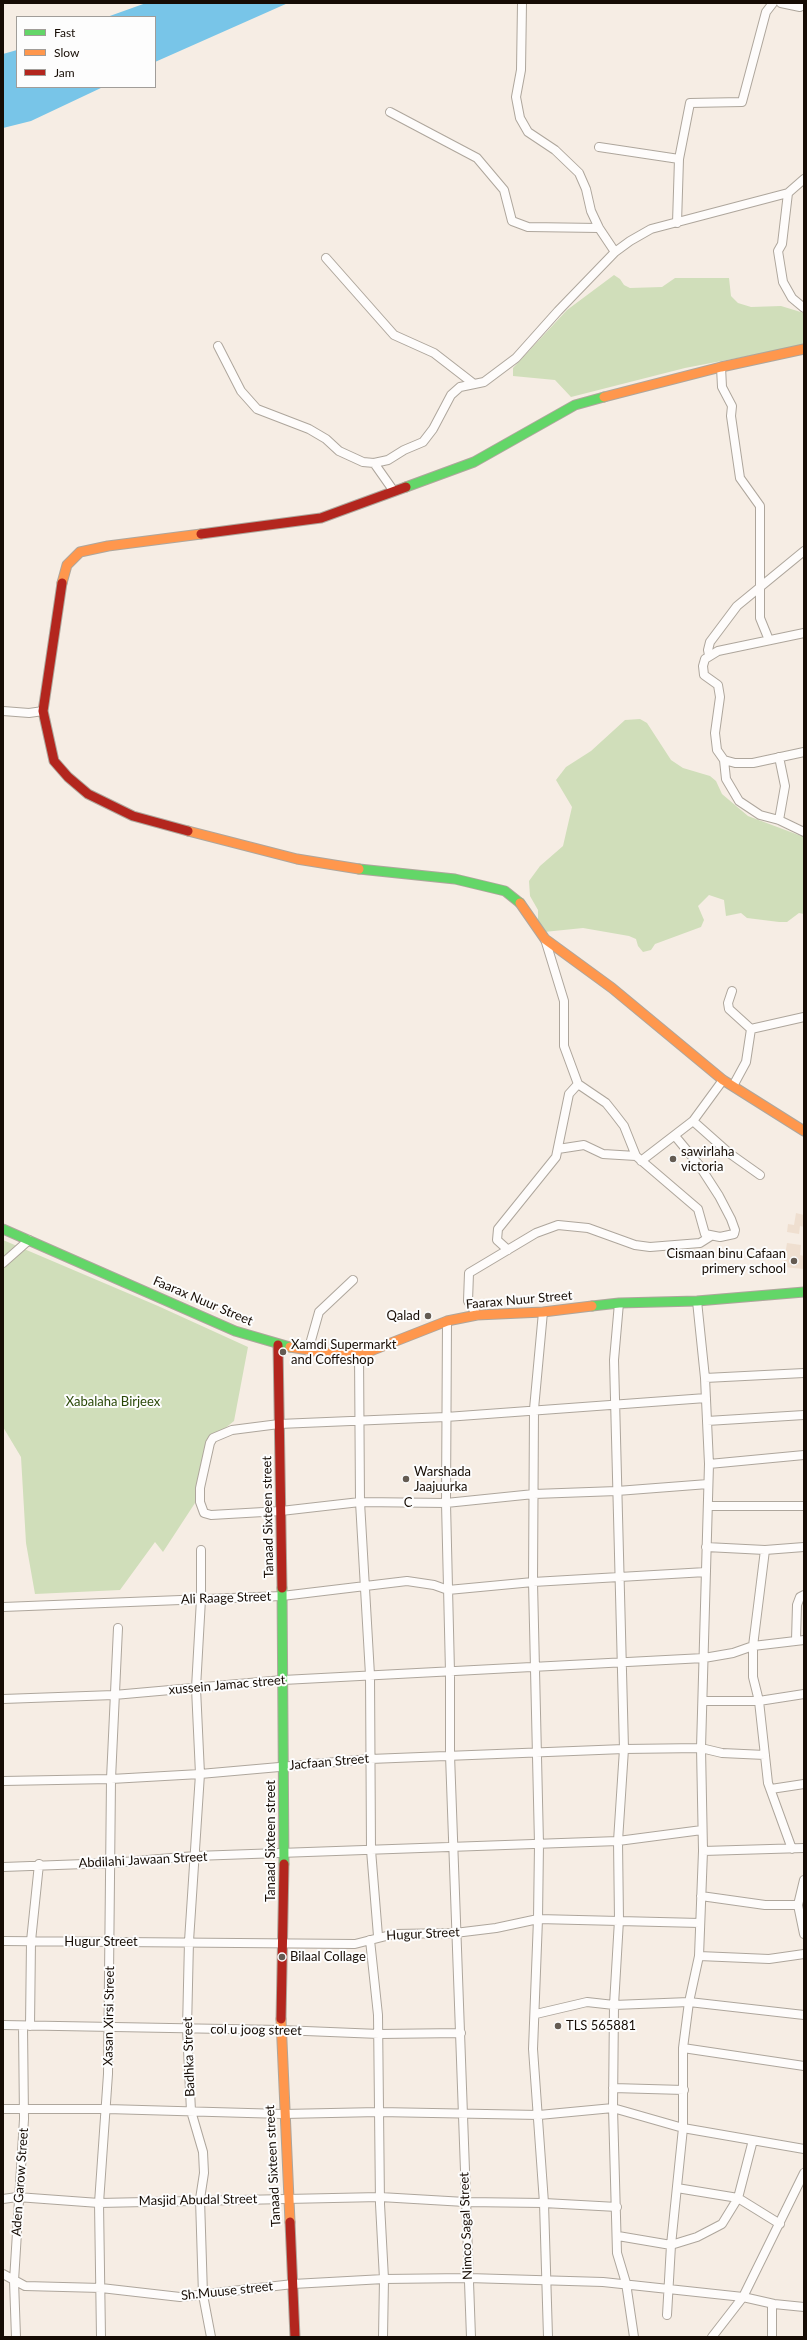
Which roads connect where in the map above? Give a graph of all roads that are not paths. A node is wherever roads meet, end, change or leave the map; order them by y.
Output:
1 (522, 3) edge
2 (773, 3) edge
3 (781, 3) edge
4 (804, 4) edge
5 (390, 112) dead end
6 (600, 147) dead end
7 (679, 159) junction
8 (804, 179) edge
9 (788, 193) junction
10 (677, 222) junction
11 (599, 228) junction
12 (615, 252) junction
13 (326, 258) dead end
14 (804, 308) edge
15 (218, 346) dead end
16 (804, 349) edge
17 (721, 367) junction
18 (474, 384) junction
19 (374, 463) junction
20 (393, 490) junction
21 (804, 551) edge
22 (760, 588) junction
23 (804, 633) edge
24 (769, 640) junction
25 (709, 655) junction
26 (3, 711) edge
27 (43, 711) junction
28 (804, 752) edge
29 (779, 757) junction
30 (724, 760) junction
31 (779, 820) junction
32 (804, 832) edge
33 (545, 939) junction
34 (732, 991) dead end
35 (804, 1017) edge
36 (751, 1029) junction
37 (723, 1080) junction
38 (578, 1084) junction
39 (733, 1086) junction
40 (693, 1121) junction
41 (804, 1131) edge
42 (675, 1136) junction
43 (558, 1149) junction
44 (639, 1159) junction
45 (760, 1175) dead end
46 (3, 1229) edge
47 (711, 1236) junction
48 (29, 1240) junction
49 (508, 1250) junction
50 (3, 1264) edge
51 (353, 1280) dead end
52 (804, 1292) edge
53 (697, 1301) junction
54 (619, 1303) junction
55 (543, 1312) junction
56 (477, 1315) junction
57 (447, 1321) junction
58 (278, 1345) junction
59 (308, 1351) junction
60 (359, 1353) junction
61 (804, 1373) edge
62 (705, 1378) junction
63 (706, 1398) junction
64 (616, 1405) junction
65 (534, 1410) junction
66 (804, 1415) edge
67 (446, 1417) junction
68 (360, 1420) junction
69 (707, 1421) junction
70 (279, 1424) junction
71 (804, 1455) edge
72 (709, 1464) junction
73 (708, 1484) junction
74 (617, 1491) junction
75 (534, 1494) junction
76 (360, 1502) junction
77 (446, 1502) junction
78 (709, 1506) junction
79 (804, 1506) edge
80 (281, 1511) junction
81 (706, 1547) junction
82 (804, 1547) edge
83 (201, 1550) dead end
84 (765, 1550) junction
85 (706, 1572) junction
86 (619, 1578) junction
87 (533, 1582) junction
88 (363, 1587) junction
89 (448, 1590) junction
90 (804, 1595) edge
91 (282, 1596) junction
92 (201, 1599) junction
93 (3, 1607) edge
94 (118, 1628) dead end
95 (800, 1640) edge
96 (753, 1646) junction
97 (704, 1658) junction
98 (621, 1663) junction
99 (535, 1666) junction
100 (450, 1672) junction
101 (370, 1675) junction
102 (283, 1680) junction
103 (196, 1688) junction
104 (804, 1694) edge
105 (114, 1695) junction
106 (3, 1699) edge
107 (703, 1701) junction
108 (759, 1701) junction
109 (701, 1748) junction
110 (624, 1749) junction
111 (535, 1752) junction
112 (450, 1755) junction
113 (765, 1755) junction
114 (370, 1759) junction
115 (283, 1766) junction
116 (200, 1774) junction
117 (111, 1779) junction
118 (3, 1781) edge
119 (804, 1784) edge
120 (771, 1789) junction
121 (702, 1830) junction
122 (618, 1841) junction
123 (539, 1844) junction
124 (453, 1845) junction
125 (804, 1848) edge
126 (792, 1849) junction
127 (371, 1850) junction
128 (703, 1850) junction
129 (284, 1854) junction
130 (195, 1856) junction
131 (112, 1863) junction
132 (39, 1864) junction
133 (3, 1867) edge
134 (804, 1880) edge
135 (701, 1896) junction
136 (800, 1900) edge
137 (538, 1919) junction
138 (620, 1920) junction
139 (700, 1923) junction
140 (455, 1933) junction
141 (804, 1934) edge
142 (378, 1936) junction
143 (370, 1940) junction
144 (3, 1941) edge
145 (31, 1941) junction
146 (189, 1941) junction
147 (111, 1942) junction
148 (284, 1943) junction
149 (804, 1954) edge
150 (699, 1956) junction
151 (689, 2002) junction
152 (614, 2005) junction
153 (536, 2014) junction
154 (804, 2015) edge
155 (3, 2026) edge
156 (26, 2026) junction
157 (109, 2027) junction
158 (187, 2029) junction
159 (281, 2030) junction
160 (461, 2033) junction
161 (378, 2034) junction
162 (684, 2048) junction
163 (804, 2066) edge
164 (613, 2088) junction
165 (684, 2090) junction
166 (613, 2108) junction
167 (3, 2109) edge
168 (107, 2109) junction
169 (24, 2110) junction
170 (191, 2112) junction
171 (379, 2112) junction
172 (283, 2114) junction
173 (462, 2115) junction
174 (539, 2115) junction
175 (683, 2128) junction
176 (753, 2140) junction
177 (804, 2149) edge
178 (804, 2173) edge
179 (677, 2188) junction
180 (18, 2197) junction
181 (380, 2197) junction
182 (738, 2198) junction
183 (3, 2199) edge
184 (200, 2199) junction
185 (288, 2199) junction
186 (465, 2202) junction
187 (99, 2203) junction
188 (544, 2203) junction
189 (617, 2207) junction
190 (780, 2224) junction
191 (618, 2236) junction
192 (671, 2245) junction
193 (3, 2274) edge
194 (468, 2278) junction
195 (384, 2279) junction
196 (14, 2281) junction
197 (547, 2281) junction
198 (626, 2283) junction
199 (292, 2284) junction
200 (101, 2288) junction
201 (668, 2288) junction
202 (203, 2295) junction
203 (743, 2297) junction
204 (772, 2304) junction
205 (804, 2307) edge
206 (667, 2315) dead end
207 (16, 2337) edge
208 (101, 2337) edge
209 (211, 2337) edge
210 (295, 2337) edge
211 (383, 2337) edge
212 (471, 2337) edge
213 (548, 2337) edge
214 (634, 2337) edge
215 (712, 2337) edge
216 (772, 2337) edge

1 - 11 street
2 - 7 street
3 - 4 street
5 - 11 street
6 - 7 street
7 - 10 street
8 - 9 street
9 - 10 street
9 - 14 street
10 - 12 street
11 - 12 street
12 - 18 street
13 - 18 street
15 - 19 street
16 - 17 street
17 - 20 street
17 - 22 street
18 - 19 street
19 - 20 street
20 - 27 street
21 - 22 street
22 - 24 street
22 - 25 street
23 - 24 street
24 - 25 street
25 - 30 street
26 - 27 street
27 - 33 street
28 - 29 street
29 - 30 street
29 - 31 street
30 - 31 street
31 - 32 street
33 - 37 street
33 - 38 street
34 - 36 street
35 - 36 street
36 - 39 street
37 - 39 street
37 - 40 street
38 - 43 street
38 - 44 street
39 - 41 street
40 - 42 street
40 - 45 street
42 - 44 street
42 - 47 street
43 - 44 street
43 - 49 street
44 - 47 street
46 - 48 street, Faarax Nuur Street
47 - 49 street
48 - 50 street
48 - 58 street, Faarax Nuur Street
49 - 56 street
51 - 59 street
52 - 53 street, Faarax Nuur Street
53 - 54 street, Faarax Nuur Street
53 - 62 street
54 - 55 street, Faarax Nuur Street
54 - 64 street
55 - 56 street, Faarax Nuur Street
55 - 65 street
56 - 57 street, Faarax Nuur Street
57 - 60 street, Faarax Nuur Street
57 - 67 street, Nimco Sagal Street
58 - 59 street, Faarax Nuur Street
58 - 70 street, Tanaad Sixteen street
59 - 60 street, Faarax Nuur Street
60 - 68 street
61 - 62 street
62 - 63 street
63 - 64 street
63 - 69 street
64 - 65 street
64 - 74 street
65 - 67 street
65 - 75 street
66 - 69 street
67 - 68 street
67 - 77 street, Nimco Sagal Street
68 - 70 street
68 - 76 street
69 - 72 street
70 - 80 street, Tanaad Sixteen street
70 - 80 street, C
71 - 72 street
72 - 73 street
73 - 74 street, C
73 - 78 street
74 - 75 street, C
74 - 86 street
75 - 77 street, C
75 - 87 street
76 - 77 street, C
76 - 80 street, C
76 - 88 street
77 - 89 street, Nimco Sagal Street
78 - 79 street
78 - 81 street
80 - 91 street, Tanaad Sixteen street
81 - 84 street
81 - 85 street
82 - 84 street
83 - 92 street, Badhka Street
84 - 96 street
85 - 86 street
85 - 97 street
86 - 87 street
86 - 98 street
87 - 89 street
87 - 99 street
88 - 89 street, Ali Raage Street
88 - 91 street, Ali Raage Street
88 - 101 street
89 - 100 street, Nimco Sagal Street
90 - 95 street
91 - 92 street, Ali Raage Street
91 - 102 street, Tanaad Sixteen street
92 - 93 street, Ali Raage Street
92 - 103 street, Badhka Street
94 - 105 street, Xasan Xirsi Street
95 - 96 street, xussein Jamac street
96 - 97 street, xussein Jamac street
96 - 108 street
97 - 98 street, xussein Jamac street
97 - 107 street
98 - 99 street, xussein Jamac street
98 - 110 street
99 - 100 street, xussein Jamac street
99 - 111 street
100 - 101 street, xussein Jamac street
100 - 112 street, Nimco Sagal Street
101 - 102 street, xussein Jamac street
101 - 114 street
102 - 103 street, xussein Jamac street
102 - 115 street, Tanaad Sixteen street
103 - 105 street, xussein Jamac street
103 - 116 street, Badhka Street
104 - 108 street
105 - 106 street, xussein Jamac street
105 - 117 street, Xasan Xirsi Street
107 - 108 street
107 - 109 street
108 - 113 street
109 - 110 street, Jacfaan Street
109 - 113 street, Jacfaan Street
109 - 121 street
110 - 111 street, Jacfaan Street
110 - 122 street
111 - 112 street, Jacfaan Street
111 - 123 street
112 - 114 street, Jacfaan Street
112 - 124 street, Nimco Sagal Street
113 - 120 street
114 - 115 street, Jacfaan Street
114 - 127 street
115 - 116 street, Jacfaan Street
115 - 129 street, Tanaad Sixteen street
116 - 117 street, Jacfaan Street
116 - 130 street, Badhka Street
117 - 118 street, Jacfaan Street
117 - 131 street, Xasan Xirsi Street
119 - 120 street
120 - 126 street
121 - 122 street, Abdilahi Jawaan Street
121 - 128 street
122 - 123 street, Abdilahi Jawaan Street
122 - 138 street
123 - 124 street, Abdilahi Jawaan Street
123 - 137 street
124 - 127 street, Abdilahi Jawaan Street
124 - 140 street, Nimco Sagal Street
125 - 126 street
126 - 128 street
127 - 129 street, Abdilahi Jawaan Street
127 - 142 street
128 - 135 street
129 - 130 street, Abdilahi Jawaan Street
129 - 148 street, Tanaad Sixteen street
130 - 131 street, Abdilahi Jawaan Street
130 - 146 street, Badhka Street
131 - 132 street, Abdilahi Jawaan Street
131 - 147 street, Xasan Xirsi Street
132 - 133 street, Abdilahi Jawaan Street
132 - 145 street, Aden Garow Street
134 - 136 street
135 - 136 street
135 - 139 street
136 - 141 street
137 - 138 street, Hugur Street
137 - 140 street, Hugur Street
137 - 153 street
138 - 139 street, Hugur Street
138 - 152 street
139 - 150 street
140 - 142 street, Hugur Street
140 - 160 street, Nimco Sagal Street
142 - 143 street, Hugur Street
143 - 148 street, Hugur Street
143 - 161 street
144 - 145 street, Hugur Street
145 - 147 street, Hugur Street
145 - 156 street, Aden Garow Street
146 - 147 street, Hugur Street
146 - 148 street, Hugur Street
146 - 158 street, Badhka Street
147 - 157 street, Xasan Xirsi Street
148 - 159 street, Tanaad Sixteen street
149 - 150 street
150 - 151 street
151 - 152 street
151 - 154 street
151 - 162 street
152 - 153 street
152 - 164 street
153 - 174 street
155 - 156 street, col u joog street
156 - 157 street, col u joog street
156 - 169 street, Aden Garow Street
157 - 158 street, col u joog street
157 - 168 street, Xasan Xirsi Street
158 - 159 street, col u joog street
158 - 170 street, Badhka Street
159 - 161 street, col u joog street
159 - 172 street, Tanaad Sixteen street
160 - 161 street, col u joog street
160 - 173 street, Nimco Sagal Street
161 - 171 street
162 - 163 street
162 - 165 street
164 - 165 street
164 - 166 street
165 - 175 street
166 - 174 street
166 - 175 street
166 - 189 street
167 - 169 street
168 - 169 street
168 - 170 street
168 - 187 street, Xasan Xirsi Street
169 - 180 street, Aden Garow Street
170 - 172 street
170 - 184 street, Badhka Street
171 - 172 street
171 - 173 street
171 - 181 street
172 - 185 street, Tanaad Sixteen street
173 - 174 street
173 - 186 street, Nimco Sagal Street
174 - 188 street
175 - 176 street
175 - 179 street
176 - 177 street
176 - 182 street
178 - 190 street
179 - 182 street
179 - 192 street
180 - 183 street, Masjid Abudal Street
180 - 187 street, Masjid Abudal Street
180 - 196 street, Aden Garow Street
181 - 185 street, Masjid Abudal Street
181 - 186 street, Masjid Abudal Street
181 - 195 street
182 - 190 street
182 - 192 street
184 - 185 street, Masjid Abudal Street
184 - 187 street, Masjid Abudal Street
184 - 202 street, Badhka Street
185 - 199 street, Tanaad Sixteen street
186 - 188 street, Masjid Abudal Street
186 - 194 street, Nimco Sagal Street
187 - 200 street, Xasan Xirsi Street
188 - 189 street, Masjid Abudal Street
188 - 197 street
189 - 191 street
190 - 203 street
191 - 192 street
191 - 198 street
192 - 201 street
193 - 196 street, Sh.Muuse street
194 - 195 street, Sh.Muuse street
194 - 197 street, Sh.Muuse street
194 - 212 street, Nimco Sagal Street
195 - 199 street, Sh.Muuse street
195 - 211 street
196 - 200 street, Sh.Muuse street
196 - 207 street, Aden Garow Street
197 - 198 street, Sh.Muuse street
197 - 213 street
198 - 201 street, Sh.Muuse street
198 - 214 street
199 - 202 street, Sh.Muuse street
199 - 210 street, Tanaad Sixteen street
200 - 202 street, Sh.Muuse street
200 - 208 street, Xasan Xirsi Street
201 - 203 street, Sh.Muuse street
201 - 206 street
202 - 209 street, Badhka Street
203 - 204 street, Sh.Muuse street
203 - 215 street
204 - 205 street, Sh.Muuse street
204 - 216 street

